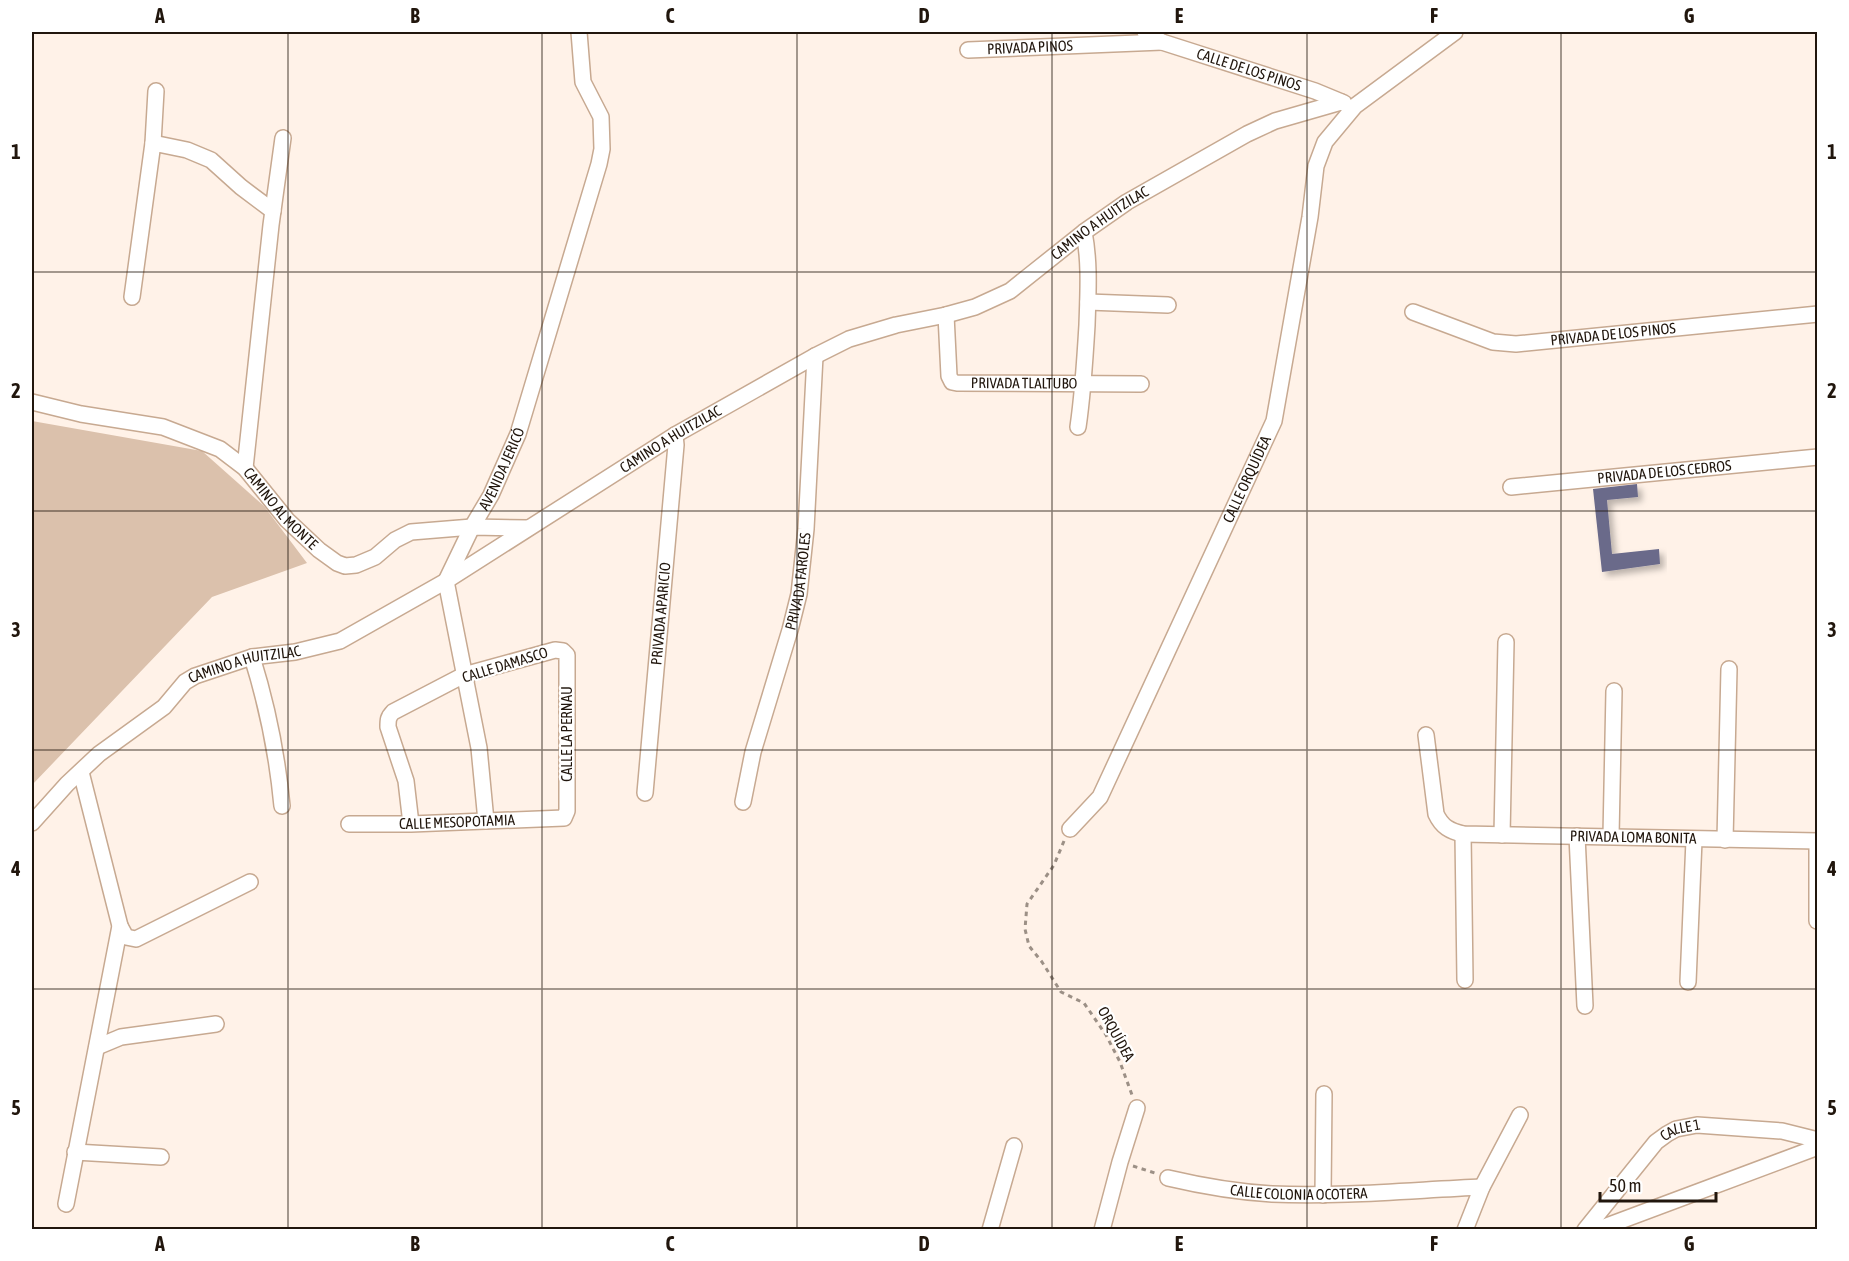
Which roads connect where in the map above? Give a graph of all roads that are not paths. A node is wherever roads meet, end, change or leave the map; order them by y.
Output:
1 (579, 32) edge
2 (1145, 32) edge
3 (1455, 32) edge
4 (1162, 42) junction
5 (968, 50) dead end
6 (156, 90) dead end
7 (1348, 104) junction
8 (283, 138) dead end
9 (153, 143) junction
10 (273, 211) junction
11 (1084, 232) junction
12 (132, 297) dead end
13 (1088, 302) junction
14 (1168, 305) dead end
15 (1413, 312) dead end
16 (1818, 314) edge
17 (946, 315) junction
18 (815, 356) junction
19 (1084, 383) junction
20 (1141, 384) dead end
21 (32, 402) edge
22 (1078, 427) dead end
23 (675, 435) junction
24 (1818, 457) edge
25 (245, 468) junction
26 (1511, 487) dead end
27 (472, 527) junction
28 (528, 528) junction
29 (446, 581) junction
30 (1506, 642) dead end
31 (563, 651) joint
32 (252, 657) junction
33 (1729, 669) dead end
34 (464, 675) junction
35 (1614, 692) dead end
36 (1426, 735) dead end
37 (81, 772) junction
38 (645, 792) dead end
39 (743, 802) dead end
40 (282, 806) dead end
41 (564, 818) joint
42 (486, 820) junction
43 (32, 823) edge
44 (348, 824) dead end
45 (411, 824) junction
46 (1070, 829) road end
47 (1456, 832) junction
48 (1502, 835) junction
49 (1577, 836) junction
50 (1611, 836) junction
51 (1694, 840) junction
52 (1725, 840) junction
53 (1817, 841) edge
54 (250, 882) dead end
55 (1817, 921) edge
56 (120, 926) junction
57 (1465, 980) dead end
58 (1688, 982) dead end
59 (1585, 1006) dead end
60 (216, 1024) dead end
61 (97, 1047) junction
62 (1324, 1094) dead end
63 (1137, 1108) road end
64 (1520, 1114) dead end
65 (1818, 1140) edge
66 (1014, 1146) dead end
67 (1818, 1146) edge
68 (75, 1152) junction
69 (162, 1156) dead end
70 (1168, 1178) road end
71 (1482, 1187) junction
72 (1323, 1195) junction
73 (66, 1204) dead end
74 (990, 1230) edge
75 (1102, 1230) edge
76 (1465, 1230) edge
77 (1585, 1230) edge
78 (1596, 1230) edge

1 - 27 street, AVENIDA JERICÓ
2 - 4 street, CALLE DE LOS PINOS
3 - 7 street
4 - 5 street, PRIVADA PINOS
4 - 7 street, CALLE DE LOS PINOS
6 - 9 street
7 - 11 street, CAMINO A HUITZILAC
7 - 46 street, CALLE ORQUÍDEA
8 - 10 street
9 - 10 street
9 - 12 street
10 - 25 street
11 - 13 street, PRIVADA TLALTUBO
11 - 17 street, CAMINO A HUITZILAC
13 - 14 street
13 - 19 street, PRIVADA TLALTUBO
15 - 16 street, PRIVADA DE LOS PINOS
17 - 18 street, CAMINO A HUITZILAC
17 - 19 street, PRIVADA TLALTUBO
18 - 23 street, CAMINO A HUITZILAC
18 - 39 street, PRIVADA FAROLES
19 - 20 street
19 - 22 street
21 - 25 street, CAMINO AL MONTE
23 - 28 street, CAMINO A HUITZILAC
23 - 38 street, PRIVADA APARICIO
24 - 26 street, PRIVADA DE LOS CEDROS
25 - 27 street, CAMINO AL MONTE
27 - 28 street, CAMINO AL MONTE
27 - 29 street, AVENIDA JERICÓ
28 - 29 street, CAMINO A HUITZILAC
29 - 32 street, CAMINO A HUITZILAC
29 - 34 street
30 - 48 street
31 - 34 street, CALLE DAMASCO
31 - 41 street, CALLE LA PERNAU
32 - 37 street, CAMINO A HUITZILAC
32 - 40 street
33 - 52 street
34 - 42 street
34 - 45 street, CALLE DAMASCO
35 - 50 street
36 - 47 street
37 - 43 street, CAMINO A HUITZILAC
37 - 56 street
41 - 42 street, CALLE MESOPOTAMIA
42 - 45 street, CALLE MESOPOTAMIA
44 - 45 street, CALLE MESOPOTAMIA
47 - 48 street, PRIVADA LOMA BONITA
47 - 57 street
48 - 49 street, PRIVADA LOMA BONITA
49 - 50 street, PRIVADA LOMA BONITA
49 - 59 street
50 - 51 street, PRIVADA LOMA BONITA
51 - 52 street, PRIVADA LOMA BONITA
51 - 58 street
52 - 53 street, PRIVADA LOMA BONITA
53 - 55 street
54 - 56 street
56 - 61 street
60 - 61 street
61 - 68 street
62 - 72 street
63 - 75 street
64 - 71 street
65 - 77 street, CALLE 1
66 - 74 street
67 - 78 street
68 - 69 street
68 - 73 street
70 - 72 street, CALLE COLONIA OCOTERA
71 - 72 street, CALLE COLONIA OCOTERA
71 - 76 street

